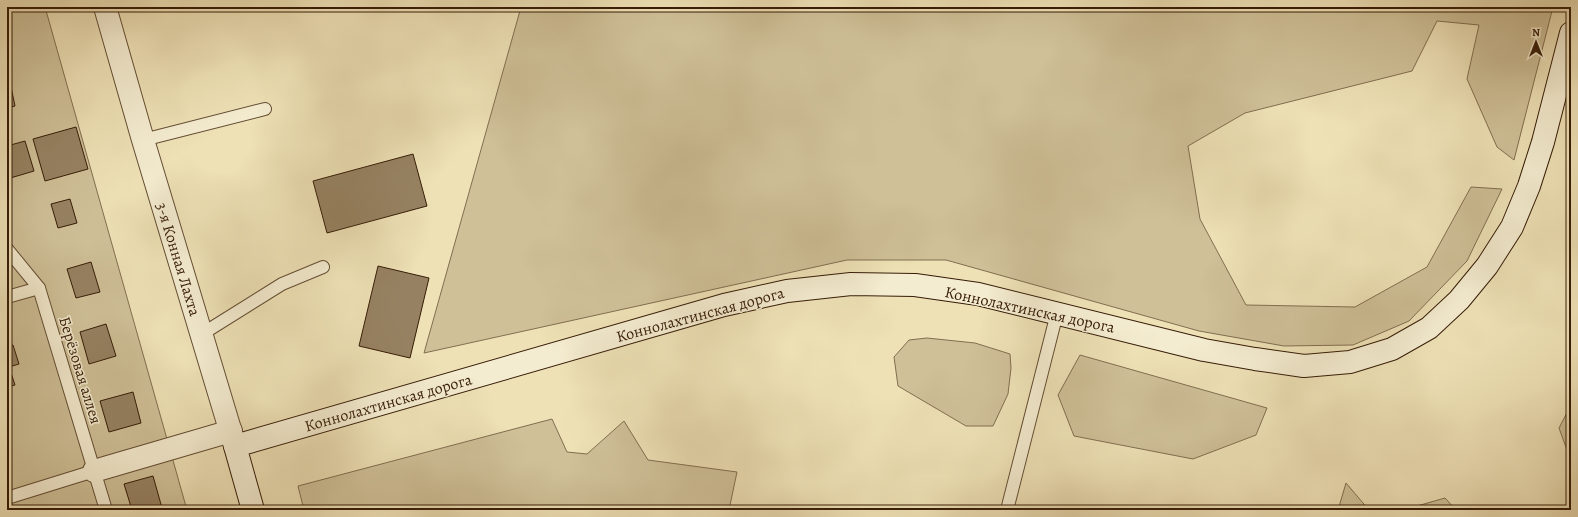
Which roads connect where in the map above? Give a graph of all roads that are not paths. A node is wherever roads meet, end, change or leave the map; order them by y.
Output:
1 (105, 7) edge
2 (1571, 33) edge
3 (265, 109) dead end
4 (143, 140) junction
5 (7, 249) edge
6 (323, 267) dead end
7 (39, 288) junction
8 (7, 297) edge
9 (1057, 313) junction
10 (202, 334) junction
11 (233, 438) junction
12 (94, 471) junction
13 (7, 498) edge
14 (106, 510) edge
15 (253, 510) edge
16 (1006, 510) edge

1 - 4 main road, 3-я Конная Лахта
2 - 9 main road, Коннолахтинская дорога
3 - 4 lane
4 - 10 main road, 3-я Конная Лахта
5 - 7 lane, Берёзовая аллея
6 - 10 lane
7 - 8 lane
7 - 12 lane, Берёзовая аллея
9 - 11 main road, Коннолахтинская дорога
9 - 16 lane
10 - 11 main road, 3-я Конная Лахта
11 - 12 main road, Коннолахтинская дорога
11 - 15 main road, 3-я Конная Лахта
12 - 13 lane
12 - 14 lane, Берёзовая аллея

